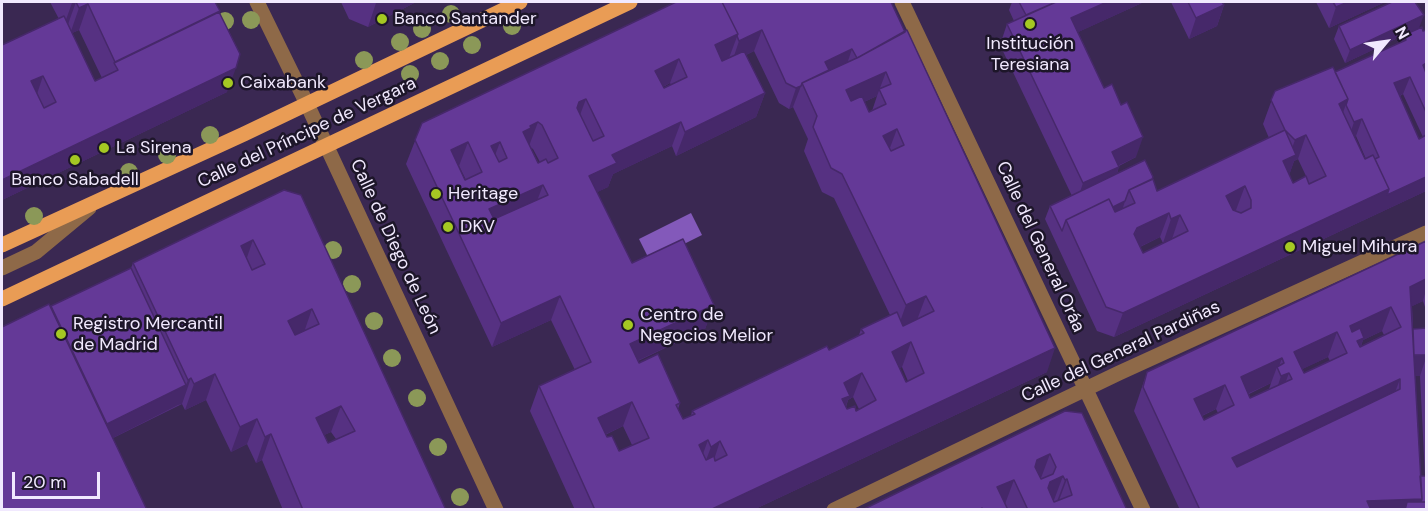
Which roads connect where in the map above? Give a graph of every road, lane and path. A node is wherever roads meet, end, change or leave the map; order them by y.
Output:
1 (257, 2) edge
2 (520, 2) edge
3 (630, 2) edge
4 (902, 2) edge
5 (307, 104) junction
6 (326, 145) junction
7 (96, 202) junction
8 (1426, 233) edge
9 (2, 245) edge
10 (2, 268) edge
11 (2, 299) edge
12 (1085, 390) junction
13 (496, 510) edge
14 (834, 510) edge
15 (1143, 510) edge

1 - 5 street, Calle de Diego de León
2 - 5 main road, Calle del Príncipe de Vergara
3 - 6 main road, Calle del Príncipe de Vergara
4 - 12 street, Calle del General Oráa
5 - 6 street, Calle de Diego de León
5 - 7 main road, Calle del Príncipe de Vergara
6 - 11 main road, Calle del Príncipe de Vergara
6 - 13 street, Calle de Diego de León
7 - 9 main road, Calle del Príncipe de Vergara
7 - 10 street
8 - 12 street, Calle del General Pardiñas
12 - 14 street, Calle del General Pardiñas
12 - 15 street, Calle del General Oráa

